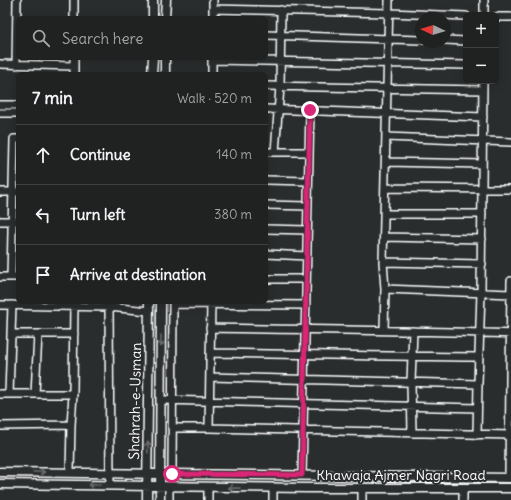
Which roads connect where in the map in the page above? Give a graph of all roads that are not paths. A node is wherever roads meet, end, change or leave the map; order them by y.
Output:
1 (16, 0) edge
2 (74, 0) edge
3 (153, 0) edge
4 (166, 0) edge
5 (213, 0) edge
6 (389, 0) edge
7 (484, 0) edge
8 (213, 9) junction
9 (281, 10) junction
10 (484, 12) edge
11 (389, 13) junction
12 (17, 16) edge
13 (74, 16) edge
14 (153, 16) edge
15 (165, 16) edge
16 (213, 16) edge
17 (463, 16) edge
18 (499, 17) edge
19 (511, 17) edge
20 (268, 35) edge
21 (281, 36) junction
22 (388, 39) junction
23 (415, 40) edge
24 (451, 40) edge
25 (463, 41) edge
26 (16, 60) edge
27 (153, 60) edge
28 (165, 60) edge
29 (212, 60) edge
30 (268, 60) edge
31 (280, 60) junction
32 (387, 63) junction
33 (0, 64) edge
34 (16, 65) junction
35 (463, 65) edge
36 (74, 70) edge
37 (152, 72) edge
38 (165, 72) edge
39 (212, 72) edge
40 (483, 84) edge
41 (268, 86) edge
42 (280, 87) junction
43 (386, 88) junction
44 (483, 90) junction
45 (0, 105) edge
46 (16, 105) edge
47 (268, 109) edge
48 (278, 109) junction
49 (310, 110) junction
50 (0, 113) edge
51 (16, 113) edge
52 (386, 113) junction
53 (483, 117) junction
54 (386, 137) junction
55 (16, 139) edge
56 (483, 141) junction
57 (511, 142) edge
58 (268, 152) edge
59 (275, 152) junction
60 (309, 152) junction
61 (386, 162) junction
62 (482, 164) junction
63 (16, 169) edge
64 (268, 180) edge
65 (308, 181) junction
66 (385, 188) junction
67 (482, 189) junction
68 (511, 189) edge
69 (0, 192) edge
70 (15, 192) edge
71 (268, 205) edge
72 (308, 206) junction
73 (385, 214) junction
74 (482, 214) junction
75 (0, 221) edge
76 (15, 221) edge
77 (268, 229) edge
78 (307, 230) junction
79 (384, 237) junction
80 (482, 240) junction
81 (268, 254) edge
82 (307, 256) junction
83 (383, 262) junction
84 (482, 264) junction
85 (0, 277) edge
86 (15, 277) edge
87 (268, 278) edge
88 (306, 279) junction
89 (511, 281) edge
90 (385, 289) junction
91 (482, 292) junction
92 (511, 294) edge
93 (55, 304) edge
94 (74, 304) edge
95 (149, 304) edge
96 (161, 304) edge
97 (173, 304) edge
98 (211, 304) edge
99 (258, 304) edge
100 (0, 305) edge
101 (12, 305) junction
102 (109, 305) edge
103 (306, 305) junction
104 (149, 311) junction
105 (210, 328) junction
106 (305, 330) junction
107 (384, 330) junction
108 (413, 331) junction
109 (480, 333) junction
110 (11, 334) junction
111 (38, 334) junction
112 (74, 334) junction
113 (511, 334) edge
114 (210, 353) junction
115 (305, 354) junction
116 (413, 357) junction
117 (479, 358) junction
118 (511, 360) edge
119 (210, 377) junction
120 (304, 380) junction
121 (411, 382) junction
122 (478, 384) junction
123 (0, 394) edge
124 (9, 394) junction
125 (35, 394) junction
126 (73, 394) junction
127 (161, 400) junction
128 (172, 400) junction
129 (210, 401) junction
130 (304, 404) junction
131 (411, 407) junction
132 (477, 408) junction
133 (70, 425) junction
134 (0, 426) edge
135 (172, 428) junction
136 (209, 428) junction
137 (303, 430) junction
138 (510, 431) edge
139 (412, 433) junction
140 (477, 435) junction
141 (0, 472) edge
142 (70, 472) junction
143 (110, 473) junction
144 (147, 474) junction
145 (160, 474) junction
146 (172, 474) junction
147 (257, 475) junction
148 (302, 475) junction
149 (417, 477) junction
150 (510, 478) edge
151 (0, 484) edge
152 (110, 485) junction
153 (147, 486) junction
154 (160, 487) junction
155 (170, 487) junction
156 (208, 487) junction
157 (257, 488) junction
158 (273, 488) junction
159 (418, 488) junction
160 (463, 488) junction
161 (511, 488) edge
162 (362, 489) junction
163 (146, 500) edge
164 (160, 500) edge
165 (169, 500) edge
166 (208, 500) edge
167 (273, 500) edge
168 (362, 500) edge
169 (463, 500) edge

1 - 12 street
2 - 13 street
3 - 14 main road
4 - 15 main road
5 - 8 street
6 - 11 street
7 - 10 street
8 - 9 street
8 - 16 street
9 - 11 street
9 - 21 street
11 - 17 street
11 - 22 street
18 - 19 street
20 - 21 street
21 - 22 street
21 - 31 street
22 - 23 street
22 - 32 street
24 - 25 street
26 - 34 street
27 - 37 main road
28 - 38 main road
29 - 39 street
30 - 31 street
31 - 32 street
31 - 42 street
32 - 35 street
32 - 43 street
33 - 34 street
34 - 36 street
40 - 44 street
41 - 42 street
42 - 43 street
42 - 48 street
43 - 44 street
43 - 52 street
44 - 53 street
45 - 46 street
47 - 48 street
48 - 49 street
48 - 59 street
49 - 52 street
49 - 60 street
50 - 51 street
52 - 53 street
52 - 54 street
53 - 56 street
54 - 56 street
54 - 61 street
55 - 63 street
56 - 57 street
56 - 62 street
58 - 59 street
59 - 60 street
60 - 65 street
61 - 62 street
61 - 66 street
62 - 67 street
63 - 70 street
64 - 65 street
65 - 72 street
66 - 67 street
66 - 73 street
67 - 68 street
67 - 74 street
69 - 70 street
70 - 76 street
71 - 72 street
72 - 78 street
73 - 74 street
73 - 79 street
74 - 80 street
75 - 76 street
76 - 86 street
77 - 78 street
78 - 82 street
79 - 80 street
79 - 83 street
80 - 84 street
81 - 82 street
82 - 88 street
83 - 84 street
83 - 90 street
84 - 91 street
85 - 86 street
87 - 88 street
88 - 103 street
89 - 92 street
90 - 91 street
90 - 107 street
91 - 92 street
91 - 109 street
92 - 113 street
93 - 94 street
93 - 101 street
94 - 102 street
94 - 112 street
95 - 104 main road, Shahrah-e-Usman
96 -> 127 main road, Shahrah-e-Usman
97 - 128 street
98 - 105 street
99 - 103 street
100 - 101 street
101 - 110 street
102 - 104 street
102 - 143 street
103 - 106 street
144 -> 104 main road, Shahrah-e-Usman
105 - 106 street
105 - 114 street
106 - 107 street
106 - 115 street
107 - 108 street
108 - 109 street
108 - 116 street
109 - 113 street
109 - 117 street
110 - 111 street
110 - 124 street
111 - 112 street
111 - 125 street
112 - 126 street
113 - 118 street
114 - 115 street
114 - 119 street
115 - 116 street
115 - 120 street
116 - 117 street
116 - 121 street
117 - 122 street
118 - 138 street
119 - 120 street
119 - 129 street
120 - 121 street
120 - 130 street
121 - 122 street
121 - 131 street
122 - 132 street
123 - 124 street
124 - 125 street
125 - 126 street
126 - 133 street
127 - 128 street
127 - 145 main road, Shahrah-e-Usman
128 - 129 street
128 - 135 street
129 - 130 street
129 - 136 street
130 - 131 street
130 - 137 street
131 - 132 street
131 - 139 street
132 - 140 street
133 - 134 street
133 - 142 street
135 - 136 street
135 - 146 street
136 - 137 street
137 - 139 street
137 - 148 street
138 - 140 street
138 - 150 street
139 - 140 street
141 -> 142 main road, Khawaja Ajmer Nagri Road
142 - 143 main road, Khawaja Ajmer Nagri Road
143 - 144 main road, Khawaja Ajmer Nagri Road
143 - 152 street
144 - 145 main road, Khawaja Ajmer Nagri Road
144 - 153 main road, Shahrah-e-Usman
145 - 146 main road, Khawaja Ajmer Nagri Road
145 - 154 main road, Shahrah-e-Usman
146 - 147 main road, Khawaja Ajmer Nagri Road
147 - 148 main road, Khawaja Ajmer Nagri Road
147 - 157 main road
148 - 149 main road, Khawaja Ajmer Nagri Road
149 - 150 main road, Khawaja Ajmer Nagri Road
149 - 159 main road
152 -> 151 main road, Khawaja Ajmer Nagri Road
152 - 153 main road, Khawaja Ajmer Nagri Road
153 - 154 main road, Khawaja Ajmer Nagri Road
153 - 163 main road, Shahrah-e-Usman
154 - 155 main road, Khawaja Ajmer Nagri Road
154 - 164 main road, Shahrah-e-Usman
155 - 156 main road, Khawaja Ajmer Nagri Road
155 - 165 street
157 -> 156 main road, Khawaja Ajmer Nagri Road
156 - 166 street
157 - 158 main road, Khawaja Ajmer Nagri Road
158 - 162 main road, Khawaja Ajmer Nagri Road
158 - 167 street
159 - 160 main road, Khawaja Ajmer Nagri Road
159 - 162 main road, Khawaja Ajmer Nagri Road
160 - 161 main road, Khawaja Ajmer Nagri Road
160 - 169 street
162 - 168 street

